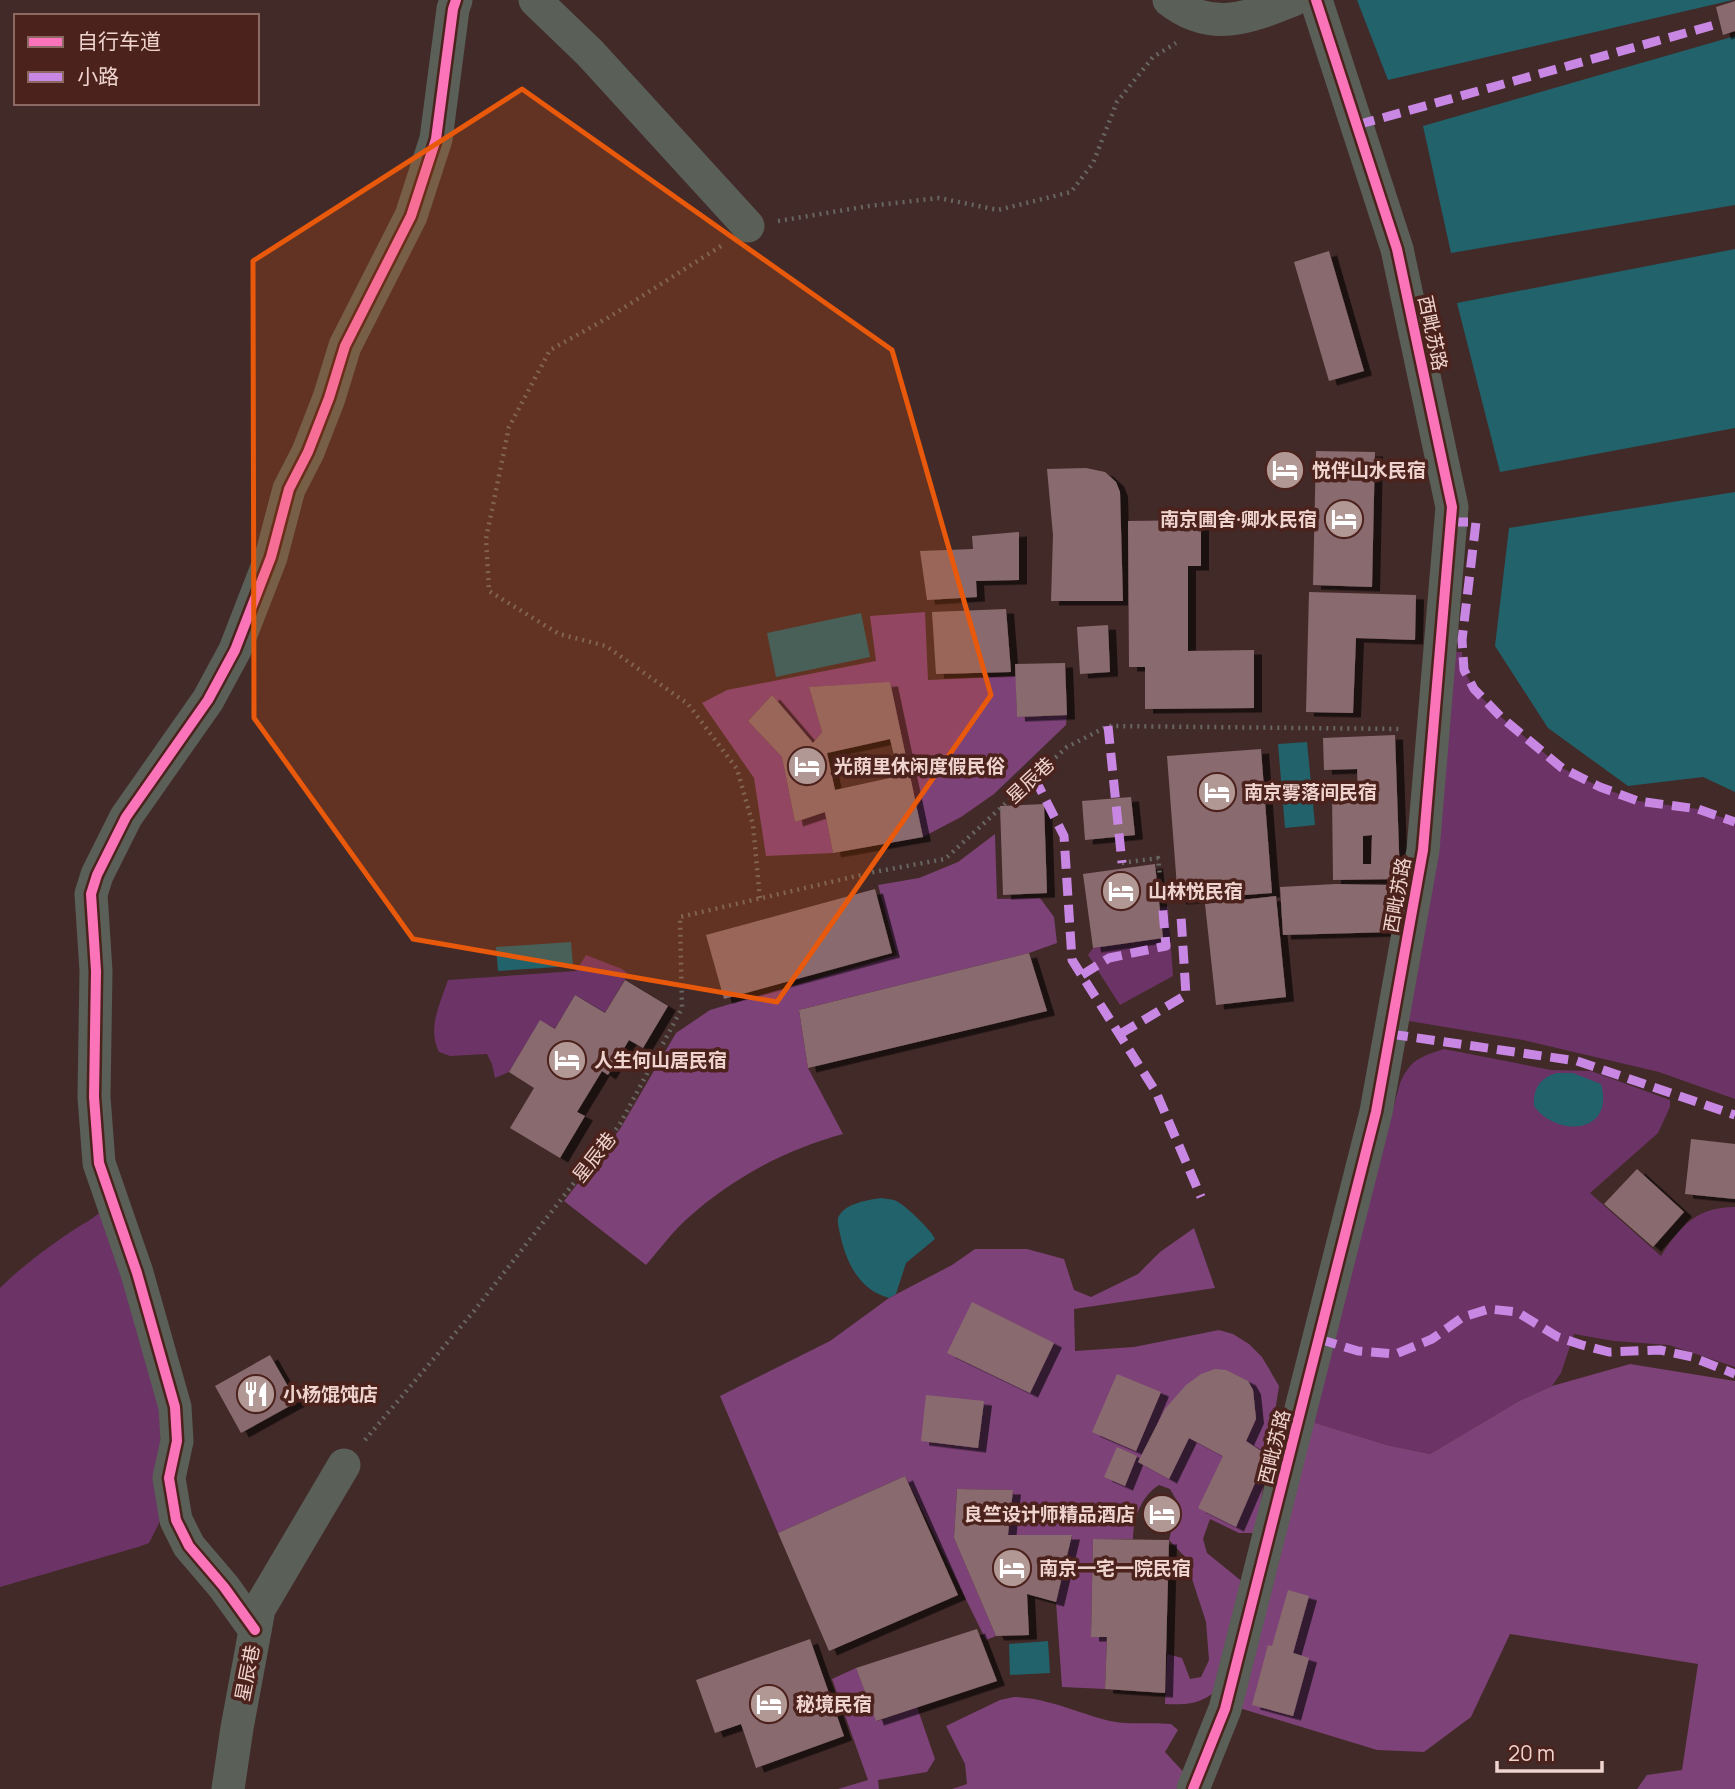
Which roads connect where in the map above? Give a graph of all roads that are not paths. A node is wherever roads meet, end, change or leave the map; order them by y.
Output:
1 (456, 0) edge
2 (535, 0) edge
3 (1169, 0) edge
4 (1293, 0) edge
5 (1315, 0) edge
6 (748, 226) road end
7 (344, 1465) road end
8 (255, 1630) junction
9 (228, 1789) edge
10 (1193, 1789) edge

1 - 8 street
2 - 6 street
3 - 4 street
5 - 10 street, 西毗苏路
7 - 8 street, 星辰巷
8 - 9 street, 星辰巷

